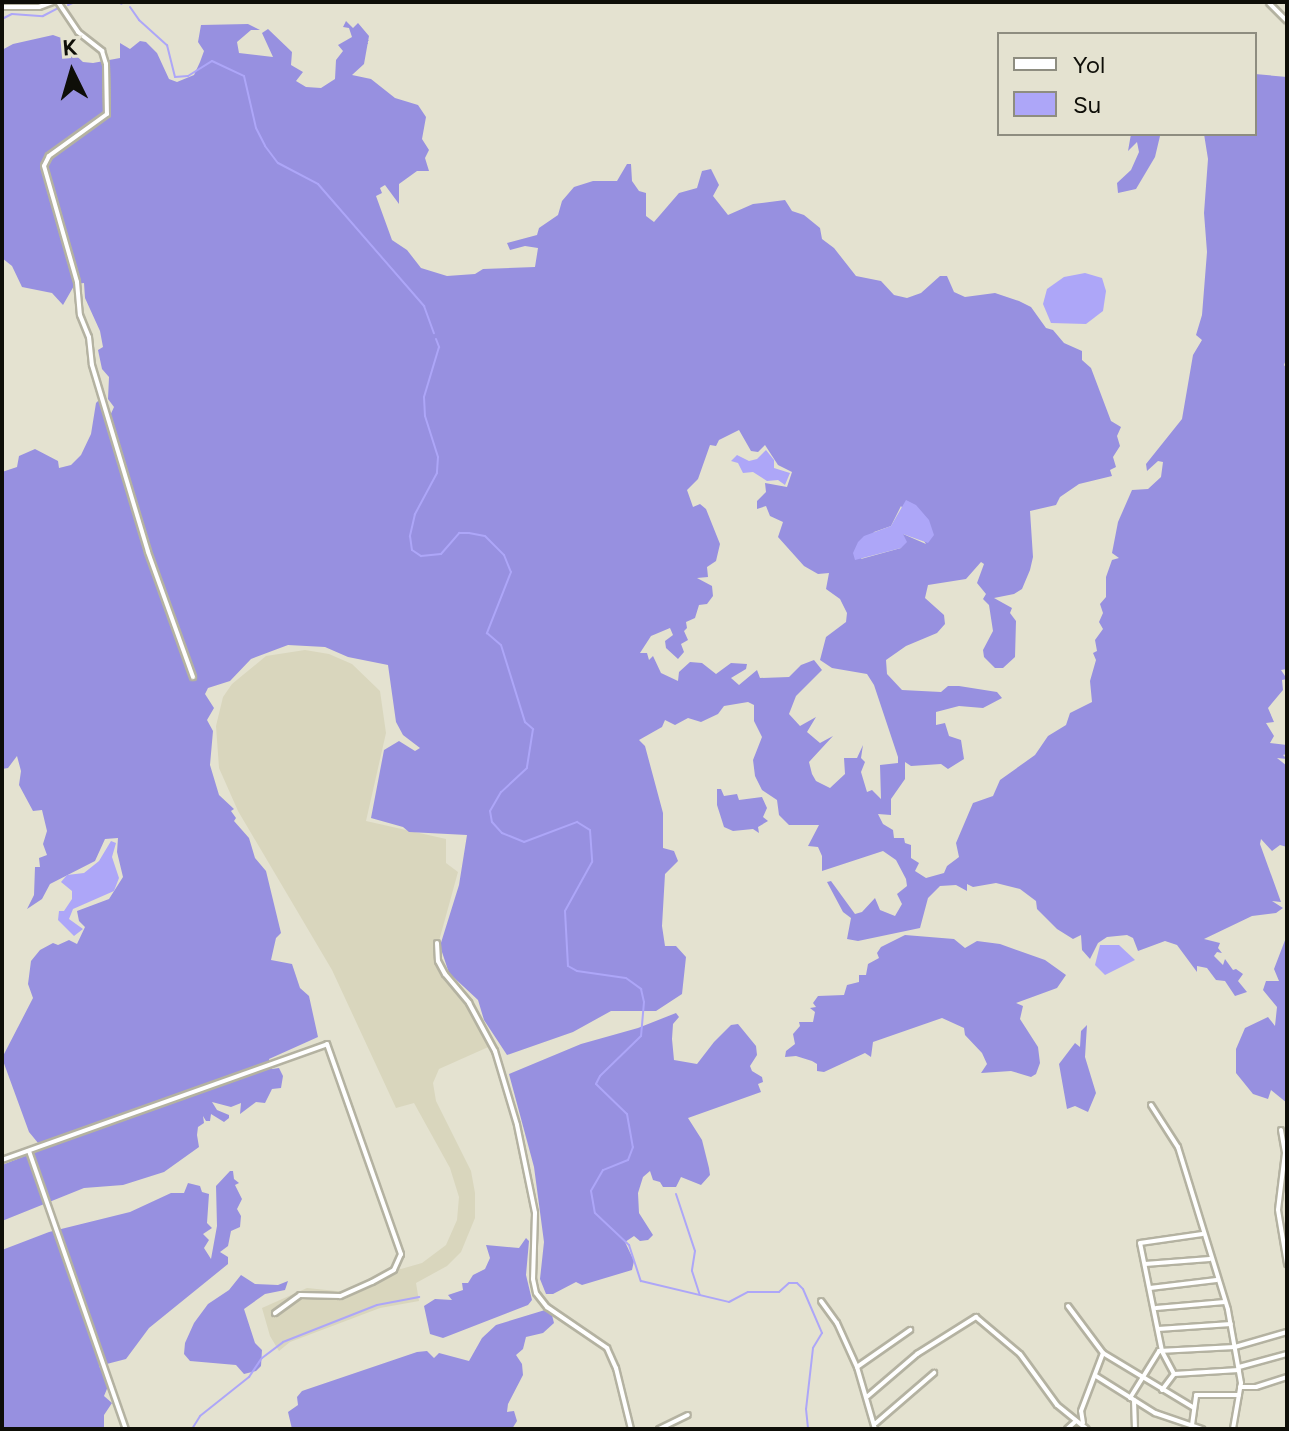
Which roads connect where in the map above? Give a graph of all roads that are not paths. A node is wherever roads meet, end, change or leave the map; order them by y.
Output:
1 (56, 2) edge
2 (1269, 3) edge
3 (2, 7) edge
4 (1287, 21) edge
5 (193, 677) dead end
6 (437, 943) dead end
7 (1151, 1105) dead end
8 (1281, 1130) dead end
9 (29, 1151) junction
10 (2, 1160) edge
11 (1202, 1234) junction
12 (1210, 1259) junction
13 (1144, 1264) junction
14 (1287, 1264) edge
15 (1217, 1280) junction
16 (1150, 1288) junction
17 (821, 1301) dead end
18 (1225, 1302) junction
19 (1068, 1306) dead end
20 (1155, 1308) junction
21 (275, 1313) dead end
22 (1231, 1324) junction
23 (1158, 1329) junction
24 (910, 1330) dead end
25 (1287, 1332) edge
26 (1235, 1347) junction
27 (1162, 1351) junction
28 (1103, 1353) junction
29 (1287, 1354) edge
30 (857, 1367) junction
31 (1239, 1368) junction
32 (934, 1373) dead end
33 (1174, 1374) junction
34 (1096, 1376) junction
35 (1142, 1377) junction
36 (1287, 1377) edge
37 (1240, 1387) junction
38 (1162, 1390) junction
39 (1239, 1395) junction
40 (868, 1396) junction
41 (1132, 1399) junction
42 (1194, 1408) junction
43 (688, 1415) dead end
44 (1076, 1421) junction
45 (1083, 1424) junction
46 (1192, 1425) junction
47 (874, 1427) edge
48 (126, 1429) edge
49 (631, 1429) edge
50 (659, 1429) edge
51 (1067, 1429) edge
52 (1087, 1429) edge
53 (1135, 1429) edge
54 (1202, 1429) edge
55 (1233, 1429) edge

1 - 3 street
1 - 5 street
2 - 4 street
6 - 49 street
7 - 11 street
8 - 14 street
9 - 10 street
9 - 21 street
9 - 48 street
11 - 12 street
11 - 13 street
12 - 13 street
12 - 15 street
13 - 16 street
15 - 16 street
15 - 18 street
16 - 20 street
17 - 30 street
18 - 20 street
18 - 22 street
19 - 28 street
20 - 23 street
22 - 23 street
22 - 26 street
23 - 27 street
24 - 30 street
25 - 26 street
26 - 27 street
26 - 31 street
27 - 33 street
27 - 35 street
28 - 34 street
28 - 35 street
29 - 31 street
30 - 40 street
31 - 33 street
31 - 37 street
32 - 47 street
33 - 38 street
34 - 41 street
34 - 45 street
35 - 38 street
35 - 41 street
36 - 37 street
37 - 39 street
38 - 42 street
39 - 42 street
39 - 55 street
40 - 44 street
40 - 47 street
41 - 46 street
41 - 53 street
42 - 46 street
43 - 50 street
44 - 45 street
44 - 51 street
45 - 52 street
46 - 54 street

